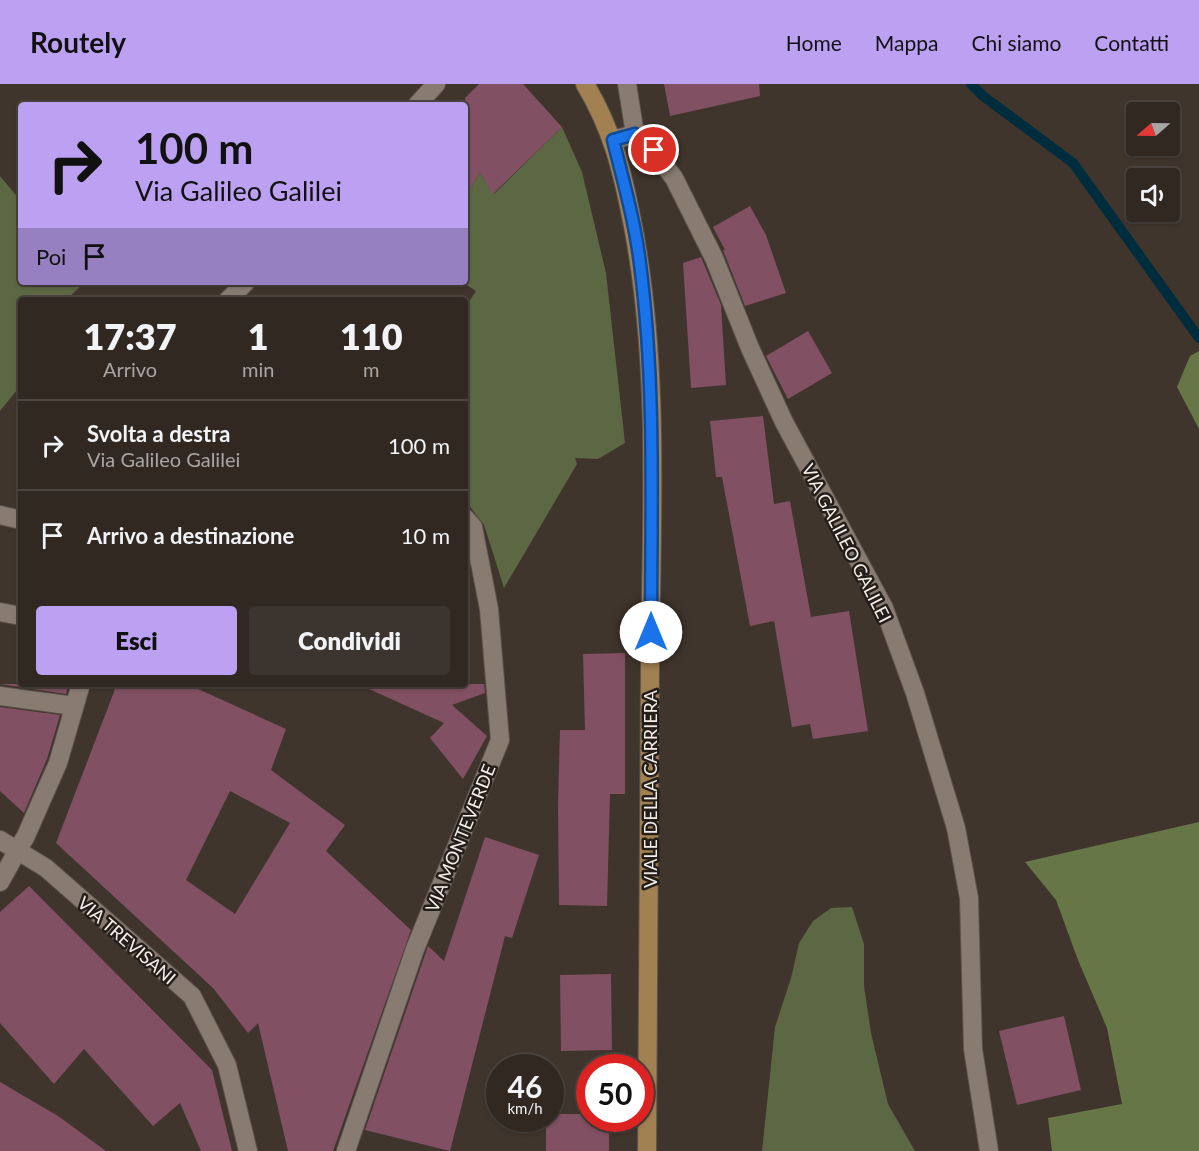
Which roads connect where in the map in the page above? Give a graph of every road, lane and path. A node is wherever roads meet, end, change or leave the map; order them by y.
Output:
1 (436, 84) edge
2 (585, 84) edge
3 (596, 84) edge
4 (627, 84) edge
5 (420, 102) edge
6 (600, 109) junction
7 (635, 134) junction
8 (613, 140) junction
9 (243, 285) edge
10 (231, 297) edge
11 (0, 515) edge
12 (18, 519) edge
13 (468, 521) edge
14 (0, 612) edge
15 (18, 615) edge
16 (80, 687) edge
17 (0, 696) edge
18 (74, 706) junction
19 (0, 840) edge
20 (22, 844) junction
21 (0, 882) edge
22 (248, 1151) edge
23 (346, 1151) edge
24 (647, 1151) edge
25 (989, 1151) edge

1 - 5 street
2 - 6 main road, VIALE DELLA CARRIERA
3 - 6 main road, VIALE DELLA CARRIERA
4 - 7 street
6 - 8 main road, VIALE DELLA CARRIERA
7 - 8 street
7 - 25 street, VIA GALILEO GALILEI
8 - 24 main road, VIALE DELLA CARRIERA
9 - 10 street
11 - 12 street
13 - 23 street, VIA MONTEVERDE
14 - 15 street
16 - 18 street
17 - 18 street
18 - 20 street
19 - 20 street, VIA TREVISANI
20 - 21 street
20 - 22 street, VIA TREVISANI

